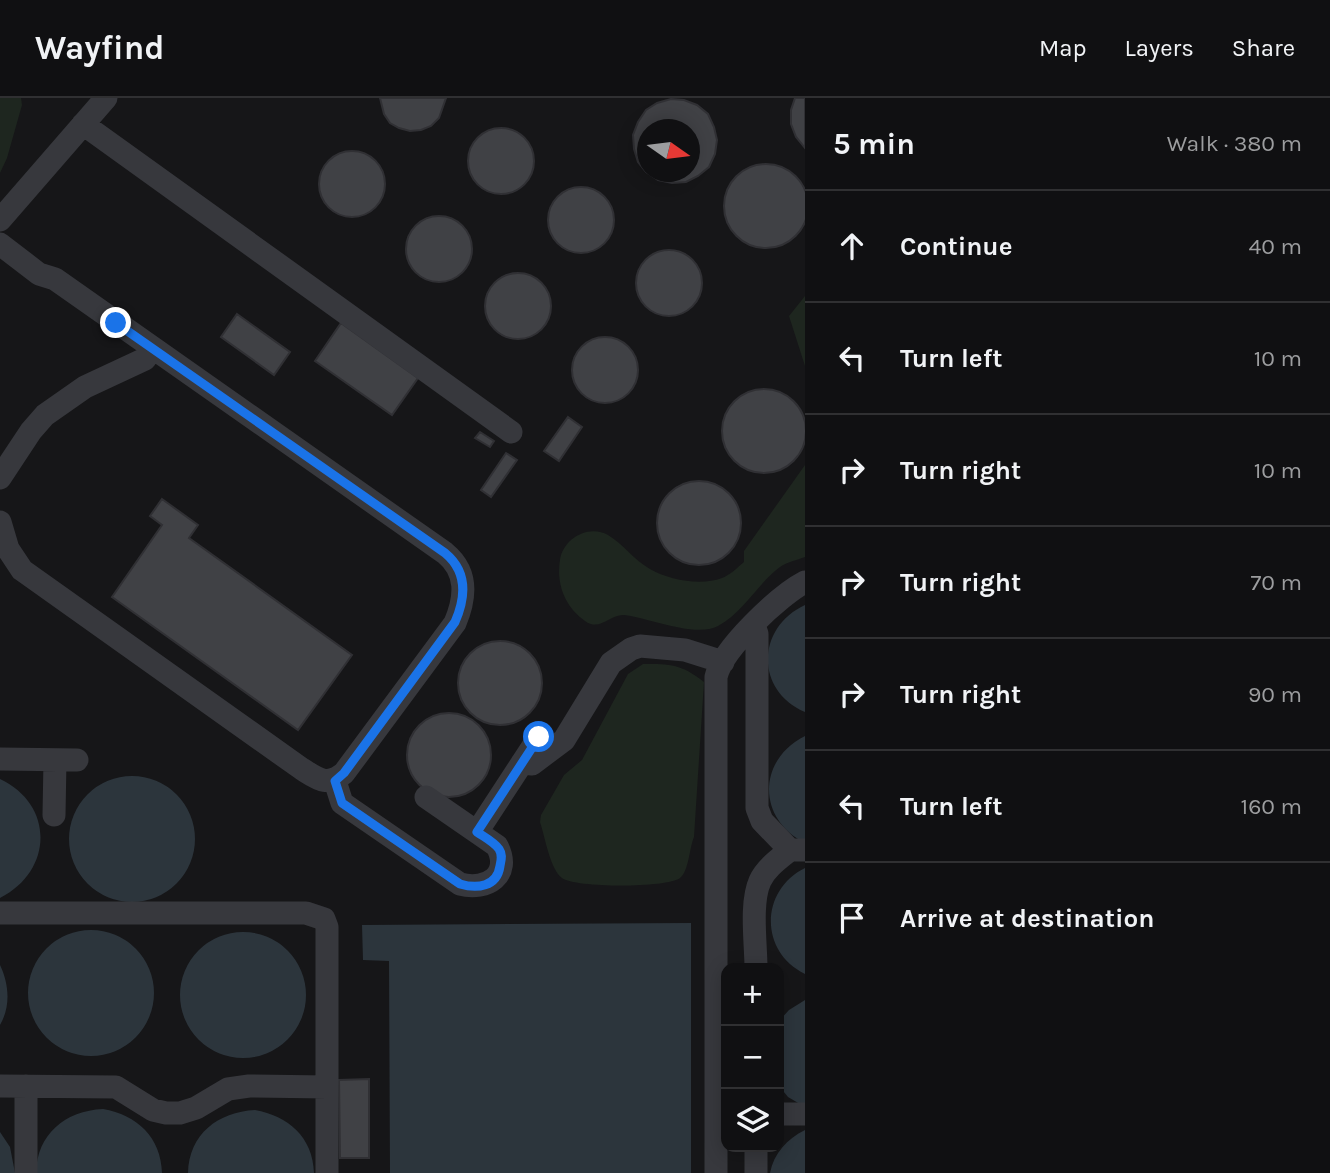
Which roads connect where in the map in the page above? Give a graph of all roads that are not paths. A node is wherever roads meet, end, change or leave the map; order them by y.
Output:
1 (106, 98) edge
2 (83, 124) junction
3 (0, 220) edge
4 (0, 244) edge
5 (152, 349) junction
6 (511, 432) dead end
7 (0, 479) edge
8 (0, 522) edge
9 (805, 582) edge
10 (754, 625) junction
11 (723, 662) junction
12 (539, 737) dead end
13 (0, 759) edge
14 (522, 763) junction
15 (335, 781) junction
16 (426, 797) dead end
17 (54, 815) dead end
18 (477, 832) junction
19 (798, 850) edge
20 (0, 913) edge
21 (756, 963) edge
22 (0, 1086) edge
23 (26, 1086) junction
24 (327, 1087) junction
25 (784, 1114) edge
26 (805, 1114) edge
27 (756, 1152) edge
28 (26, 1173) edge
29 (327, 1173) edge
30 (716, 1173) edge
31 (756, 1173) edge

1 - 2 lane
2 - 3 lane
2 - 6 lane
4 - 5 lane
5 - 7 lane
5 - 15 lane
8 - 15 lane
9 - 10 lane
10 - 11 lane
10 - 19 lane
11 - 14 lane
11 - 30 lane
12 - 14 lane
13 - 17 lane
14 - 18 lane
15 - 18 lane
16 - 18 lane
19 - 21 lane
20 - 24 lane
22 - 23 lane
23 - 24 lane
23 - 28 lane
24 - 29 lane
25 - 26 lane
27 - 31 lane

